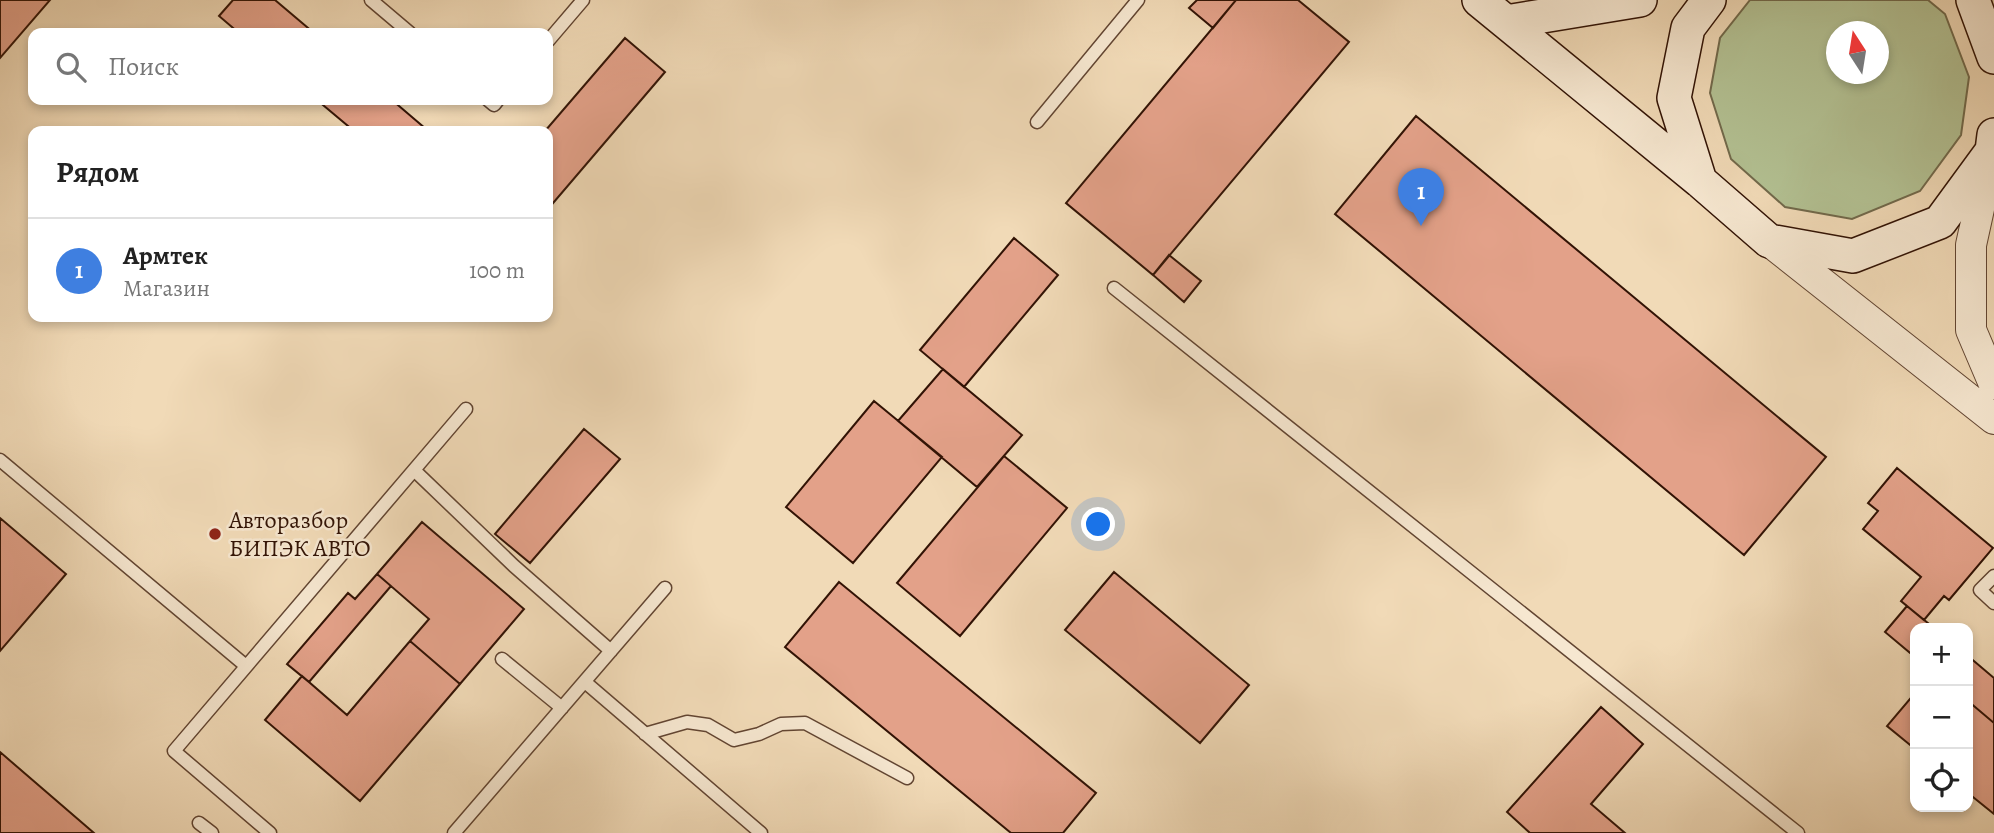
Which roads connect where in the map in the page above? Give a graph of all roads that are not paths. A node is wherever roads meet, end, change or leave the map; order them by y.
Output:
1 (583, 0) edge
2 (1138, 0) edge
3 (1479, 0) edge
4 (1640, 0) edge
5 (1709, 0) edge
6 (1973, 0) edge
7 (378, 2) edge
8 (1506, 22) junction
9 (405, 28) edge
10 (553, 35) edge
11 (1994, 57) edge
12 (1037, 122) dead end
13 (1993, 143) edge
14 (1700, 181) junction
15 (1769, 241) junction
16 (1114, 288) dead end
17 (1994, 384) edge
18 (466, 409) dead end
19 (1994, 419) edge
20 (0, 460) edge
21 (414, 470) junction
22 (1994, 576) edge
23 (665, 588) dead end
24 (1994, 603) edge
25 (611, 651) junction
26 (502, 659) dead end
27 (246, 666) junction
28 (584, 682) junction
29 (562, 708) junction
30 (645, 734) junction
31 (907, 778) dead end
32 (199, 823) dead end
33 (264, 831) edge
34 (212, 833) edge
35 (454, 833) edge
36 (761, 833) edge
37 (1798, 833) edge

1 - 10 lane
2 - 12 lane
3 - 8 main road
4 - 8 main road
5 - 14 main road
6 - 11 main road
7 - 9 lane
8 - 14 main road
13 - 15 main road
13 - 17 street
14 - 15 main road
15 - 19 street
16 - 37 lane
18 - 21 lane
20 - 27 lane
21 - 25 lane
21 - 27 lane
22 - 24 lane
23 - 25 lane
25 - 28 lane
26 - 29 lane
27 - 33 lane
28 - 29 lane
28 - 30 lane
29 - 35 lane
30 - 31 lane
30 - 36 lane
32 - 34 lane

